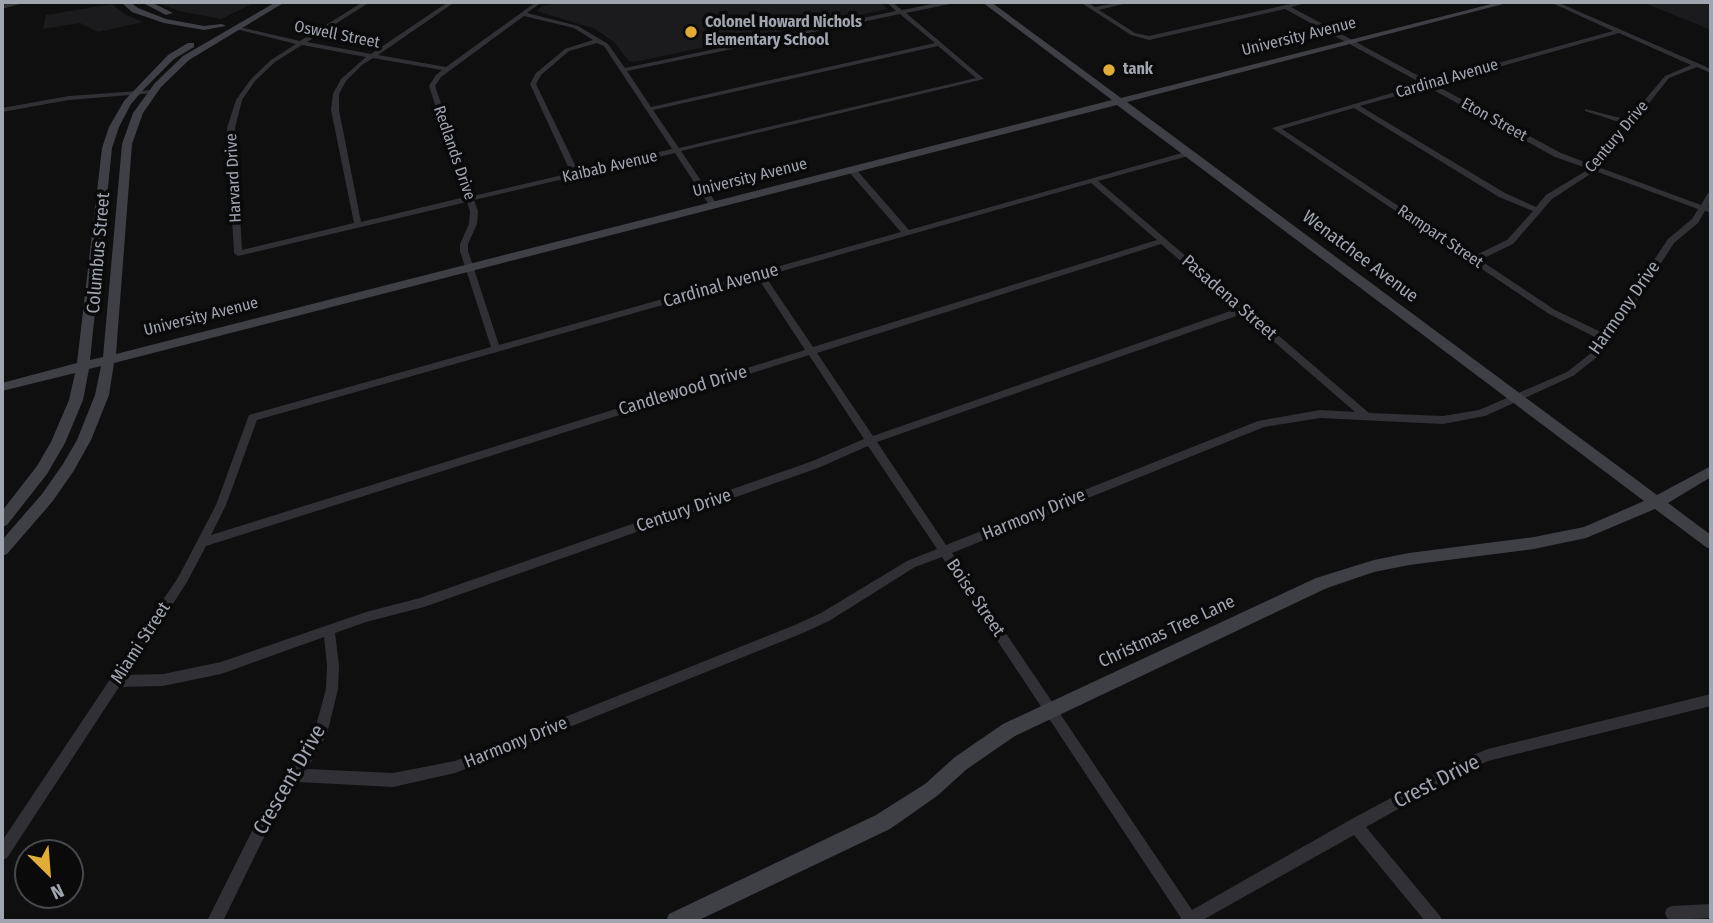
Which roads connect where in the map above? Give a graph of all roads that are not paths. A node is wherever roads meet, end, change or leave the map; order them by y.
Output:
1 (24, 2) edge
2 (125, 2) edge
3 (145, 2) edge
4 (266, 2) edge
5 (281, 2) edge
6 (367, 2) edge
7 (452, 2) edge
8 (538, 2) edge
9 (889, 2) edge
10 (950, 2) edge
11 (986, 2) edge
12 (1083, 2) edge
13 (1128, 2) edge
14 (1306, 2) edge
15 (1507, 2) edge
16 (1553, 2) edge
17 (1286, 6) junction
18 (2, 7) edge
19 (1094, 9) junction
20 (901, 12) junction
21 (522, 14) junction
22 (222, 26) junction
23 (235, 27) junction
24 (1619, 31) junction
25 (600, 40) junction
26 (1351, 42) junction
27 (300, 43) junction
28 (940, 44) junction
29 (372, 55) junction
30 (1696, 65) junction
31 (447, 69) junction
32 (624, 69) junction
33 (1711, 71) edge
34 (1429, 85) junction
35 (152, 92) junction
36 (135, 93) junction
37 (1120, 102) junction
38 (1355, 106) junction
39 (649, 108) junction
40 (2, 110) edge
41 (1587, 110) dead end
42 (1630, 123) junction
43 (1276, 128) joint
44 (677, 151) junction
45 (1189, 153) junction
46 (852, 170) junction
47 (1592, 170) junction
48 (576, 175) junction
49 (1092, 180) junction
50 (1711, 195) edge
51 (471, 199) junction
52 (714, 206) junction
53 (1707, 209) edge
54 (1537, 210) junction
55 (358, 225) junction
56 (907, 233) junction
57 (1163, 241) junction
58 (238, 253) joint
59 (1473, 260) junction
60 (471, 268) junction
61 (760, 275) junction
62 (1243, 310) junction
63 (1608, 339) junction
64 (496, 349) junction
65 (810, 351) junction
66 (109, 358) junction
67 (83, 365) junction
68 (2, 387) edge
69 (1517, 398) junction
70 (1366, 416) junction
71 (253, 418) joint
72 (869, 441) junction
73 (1711, 471) edge
74 (1657, 502) junction
75 (2, 521) edge
76 (203, 542) junction
77 (1711, 543) edge
78 (2, 550) edge
79 (943, 551) junction
80 (329, 631) junction
81 (116, 681) junction
82 (1711, 700) edge
83 (1049, 710) junction
84 (295, 775) junction
85 (1355, 825) junction
86 (2, 853) edge
87 (1711, 911) edge
88 (1671, 913) dead end
89 (215, 921) edge
90 (676, 921) edge
91 (1189, 921) edge
92 (1435, 921) edge

1 - 18 street
2 - 22 street, Oswell Street
3 - 22 street, Oswell Street
4 - 22 street, Columbus Street
5 - 23 street, Columbus Street
6 - 27 street, Harvard Drive
7 - 29 street
8 - 21 street
9 - 20 street
10 - 20 street
11 - 37 street, Wenatchee Avenue
12 - 19 street
13 - 19 street
14 - 17 street
15 - 26 street, University Avenue
16 - 24 street
17 - 19 street
17 - 26 street, Eton Street
20 - 28 street
20 - 32 street
21 - 25 street
21 - 31 street
22 - 23 street, Oswell Street
22 - 36 street, Columbus Street
23 - 27 street, Oswell Street
23 - 35 street, Columbus Street
24 - 30 street
24 - 34 street, Cardinal Avenue
25 - 32 street
25 - 48 street
26 - 34 street, Eton Street
26 - 37 street, University Avenue
27 - 29 street, Oswell Street
27 - 58 street, Harvard Drive
28 - 39 street
28 - 44 street, Kaibab Avenue
29 - 31 street, Oswell Street
29 - 55 street
30 - 33 street
30 - 42 street, Century Drive
31 - 51 street, Redlands Drive
32 - 39 street
34 - 38 street, Cardinal Avenue
34 - 47 street, Eton Street
35 - 36 street
35 - 66 street, Columbus Street
36 - 40 street
36 - 67 street, Columbus Street
37 - 45 street, Wenatchee Avenue
37 - 46 street, University Avenue
38 - 43 street, Cardinal Avenue
38 - 54 street
39 - 44 street
41 - 42 street
42 - 47 street, Century Drive
43 - 59 street, Rampart Street
44 - 48 street, Kaibab Avenue
44 - 52 street
45 - 49 street, Cardinal Avenue
45 - 69 street, Wenatchee Avenue
46 - 52 street, University Avenue
46 - 56 street
47 - 53 street, Eton Street
47 - 54 street, Century Drive
48 - 51 street, Kaibab Avenue
49 - 56 street, Cardinal Avenue
49 - 57 street, Pasadena Street
50 - 53 street, Harmony Drive
51 - 55 street, Kaibab Avenue
51 - 60 street, Redlands Drive
52 - 60 street, University Avenue
53 - 63 street, Harmony Drive
54 - 59 street, Century Drive
55 - 58 street, Kaibab Avenue
56 - 61 street, Cardinal Avenue
57 - 62 street, Pasadena Street
57 - 65 street, Candlewood Drive
59 - 63 street, Rampart Street
60 - 64 street, Redlands Drive
60 - 66 street, University Avenue
61 - 64 street, Cardinal Avenue
61 - 65 street, Boise Street
62 - 70 street, Pasadena Street
62 - 72 street, Century Drive
63 - 69 street, Harmony Drive
64 - 71 street, Cardinal Avenue
65 - 72 street, Boise Street
65 - 76 street, Candlewood Drive
66 - 67 street, University Avenue
66 - 78 street, Columbus Street
67 - 68 street, University Avenue
67 - 75 street, Columbus Street
69 - 70 street, Harmony Drive
69 - 74 street, Wenatchee Avenue
70 - 79 street, Harmony Drive
71 - 76 street, Miami Street
72 - 79 street, Boise Street
72 - 80 street, Century Drive
73 - 74 street, Christmas Tree Lane
74 - 77 street, Wenatchee Avenue
74 - 83 street, Christmas Tree Lane
76 - 81 street, Miami Street
79 - 83 street, Boise Street
79 - 84 street, Harmony Drive
80 - 81 street, Century Drive
80 - 84 street, Crescent Drive
81 - 86 street, Miami Street
82 - 85 street, Crest Drive
83 - 90 street, Christmas Tree Lane
83 - 91 street, Boise Street
84 - 89 street, Crescent Drive
85 - 91 street, Crest Drive
85 - 92 street
87 - 88 street

